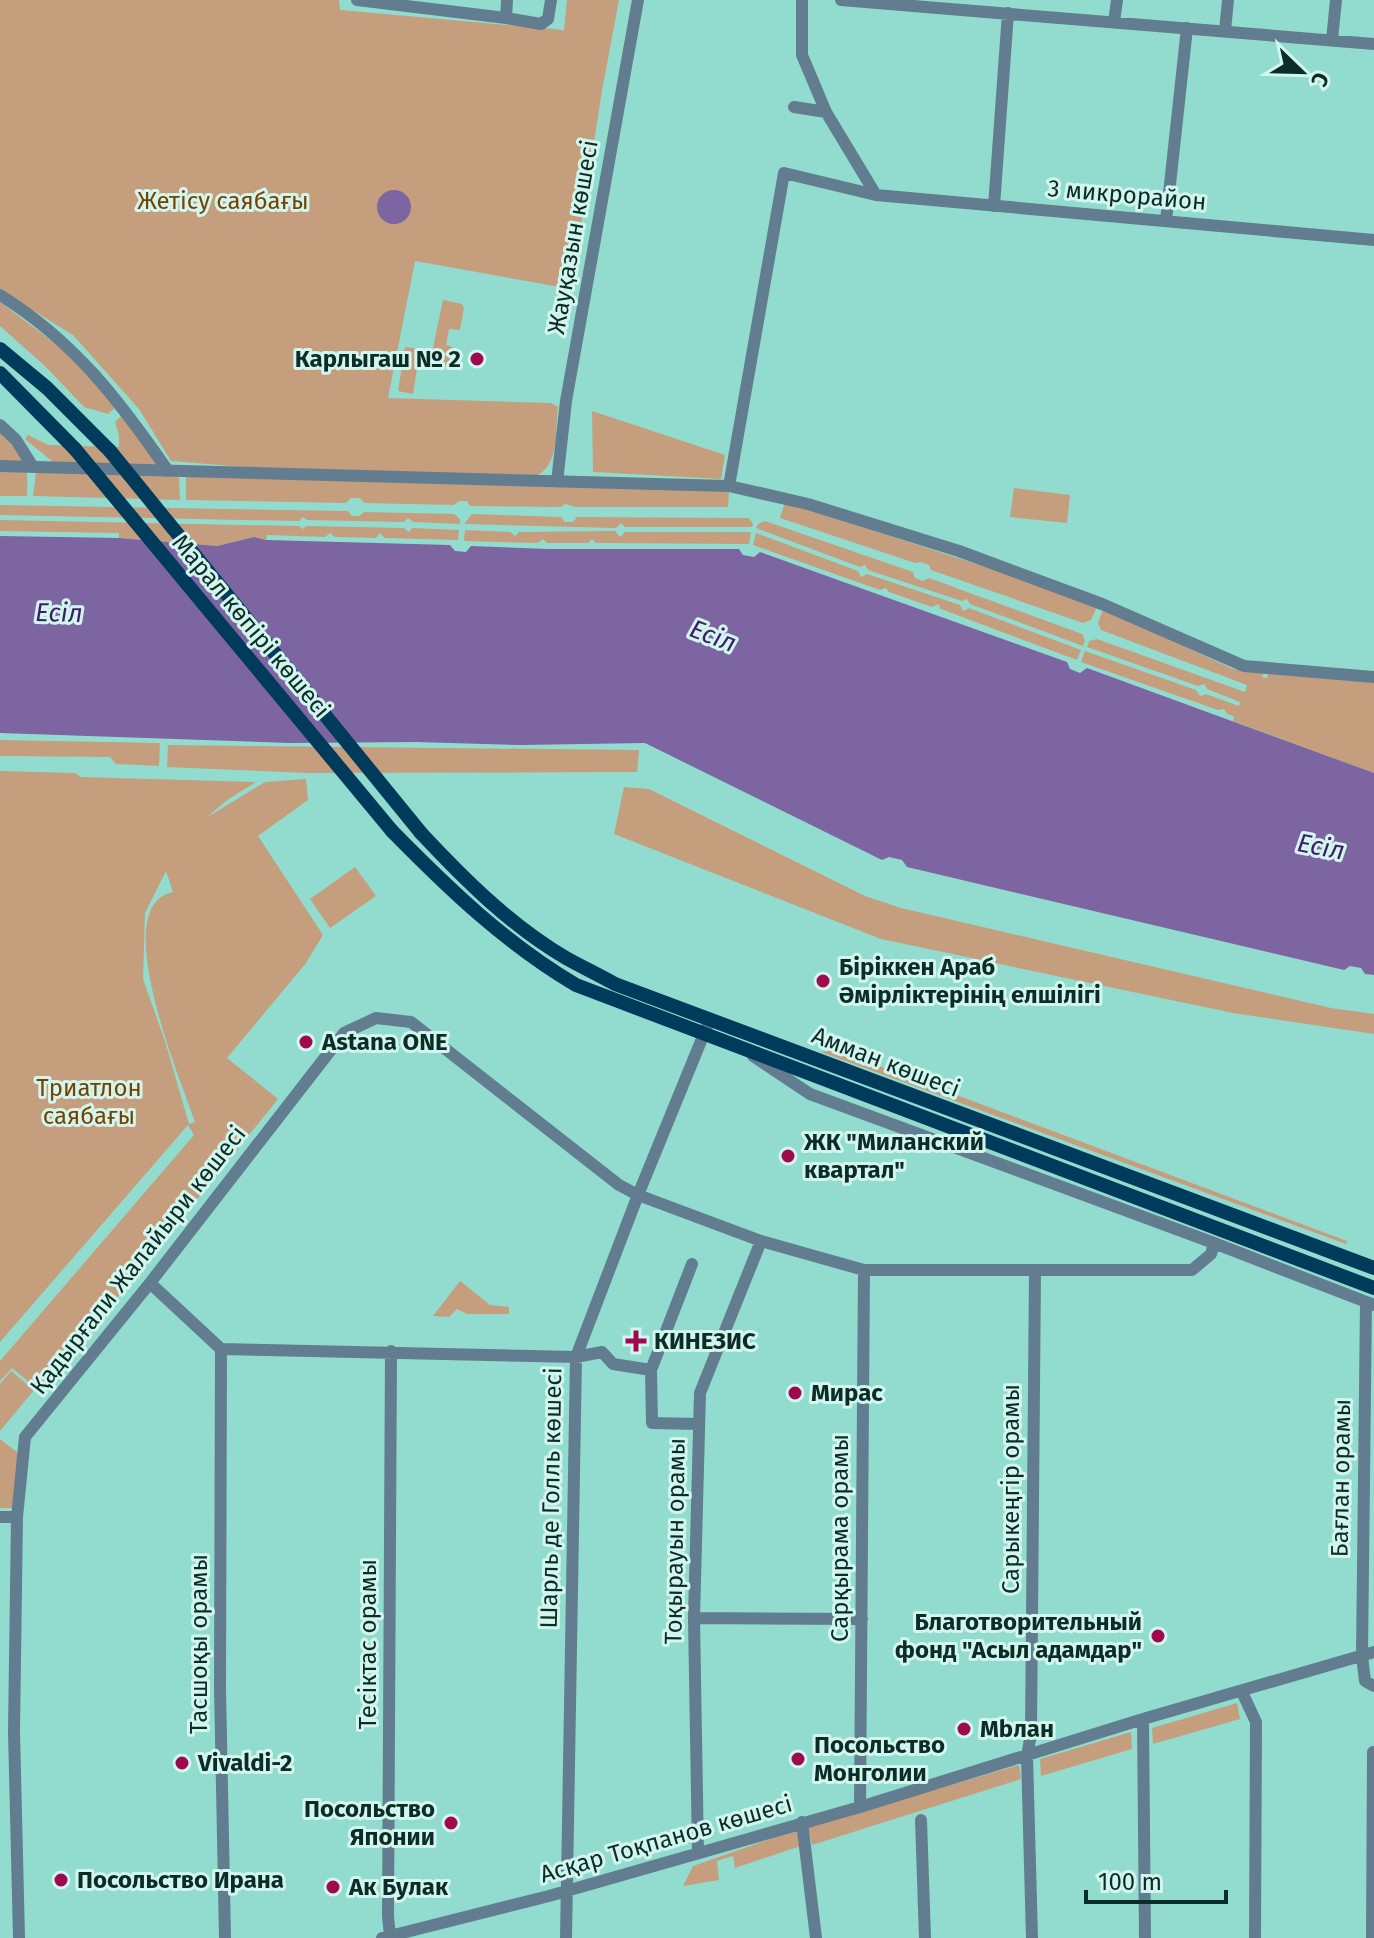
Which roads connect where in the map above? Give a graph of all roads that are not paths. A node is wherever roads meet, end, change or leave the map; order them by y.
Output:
1 (357, 0) edge
2 (507, 0) edge
3 (551, 0) edge
4 (638, 0) edge
5 (802, 0) edge
6 (841, 0) edge
7 (1117, 0) edge
8 (1228, 0) edge
9 (1336, 0) edge
10 (393, 3) edge
11 (1008, 13) junction
12 (506, 18) junction
13 (1114, 22) junction
14 (1187, 28) junction
15 (1225, 31) junction
16 (1332, 40) junction
17 (1374, 44) edge
18 (794, 107) dead end
19 (826, 112) junction
20 (876, 195) junction
21 (994, 206) junction
22 (1166, 221) junction
23 (1374, 240) edge
24 (0, 295) edge
25 (0, 349) edge
26 (0, 373) edge
27 (0, 425) edge
28 (0, 466) edge
29 (33, 467) junction
30 (168, 471) junction
31 (557, 482) junction
32 (729, 486) junction
33 (1374, 677) edge
34 (392, 831) joint
35 (421, 833) joint
36 (710, 1019) junction
37 (703, 1035) junction
38 (744, 1049) junction
39 (638, 1195) junction
40 (761, 1241) junction
41 (1214, 1243) junction
42 (692, 1264) dead end
43 (1374, 1268) edge
44 (864, 1270) junction
45 (1035, 1271) junction
46 (150, 1283) junction
47 (1374, 1288) edge
48 (1370, 1303) edge
49 (221, 1349) junction
50 (391, 1351) junction
51 (576, 1357) junction
52 (651, 1370) junction
53 (699, 1424) junction
54 (0, 1517) edge
55 (17, 1517) junction
56 (694, 1618) junction
57 (862, 1619) junction
58 (1368, 1654) edge
59 (1374, 1686) edge
60 (1242, 1692) junction
61 (1143, 1719) junction
62 (0, 1731) edge
63 (14, 1731) junction
64 (1373, 1752) edge
65 (1027, 1756) junction
66 (860, 1807) junction
67 (921, 1820) dead end
68 (802, 1822) junction
69 (698, 1853) junction
70 (1373, 1888) edge
71 (565, 1890) junction
72 (386, 1937) edge
73 (19, 1938) edge
74 (225, 1938) edge
75 (566, 1938) edge
76 (816, 1938) edge
77 (925, 1938) edge
78 (1032, 1938) edge
79 (1145, 1938) edge
80 (1255, 1938) edge
81 (1372, 1938) edge

1 - 10 street
2 - 12 street
3 - 12 street
4 - 31 street, Жауқазын көшесі
5 - 19 street
6 - 11 street
7 - 13 street
8 - 15 street
9 - 16 street
10 - 12 street
11 - 13 street
11 - 21 street
13 - 14 street
14 - 15 street
14 - 22 street
15 - 16 street
16 - 17 street
18 - 19 street
19 - 20 street
20 - 21 street, 3 микрорайон
20 - 32 street, 3 микрорайон
21 - 22 street, 3 микрорайон
22 - 23 street, 3 микрорайон
24 - 30 street
25 - 35 main road, Марал көпірі көшесі, bridge
26 - 34 main road, Марал көпірі көшесі, bridge
27 - 29 street
28 - 29 street
29 - 30 street
30 - 31 street
31 - 32 street
32 - 33 street
34 - 37 main road, Амман көшесі
35 - 36 main road, Амман көшесі
36 - 37 street, Шарль де Голль көшесі
36 - 43 main road, Амман көшесі
37 - 38 main road, Амман көшесі
37 - 39 street, Шарль де Голль көшесі
38 - 41 street, Амман көшесі
38 - 47 main road, Амман көшесі
39 - 40 street, Қадырғали Жалайыри көшесі
39 - 46 street, Қадырғали Жалайыри көшесі
39 - 51 street, Шарль де Голль көшесі
40 - 44 street, Қадырғали Жалайыри көшесі
40 - 53 street, Тоқырауын орамы
41 - 45 street, Қадырғали Жалайыри көшесі
41 - 48 street, Амман көшесі
42 - 52 street
44 - 45 street, Қадырғали Жалайыри көшесі
44 - 57 street, Сарқырама орамы
45 - 65 street, Сарыкеңгір орамы
46 - 49 street
46 - 55 street, Қадырғали Жалайыри көшесі
48 - 58 street, Бағлан орамы
49 - 50 street
49 - 74 street, Тасшоқы орамы
50 - 51 street
50 - 72 street, Тесіктас орамы
51 - 52 street
51 - 71 street, Шарль де Голль көшесі
52 - 53 street
53 - 56 street, Тоқырауын орамы
54 - 55 street
55 - 63 street, Қадырғали Жалайыри көшесі
56 - 57 street
56 - 69 street, Тоқырауын орамы
57 - 66 street, Сарқырама орамы
58 - 59 street
58 - 60 street, Асқар Тоқпанов көшесі
60 - 61 street, Асқар Тоқпанов көшесі
60 - 80 street
61 - 65 street, Асқар Тоқпанов көшесі
61 - 79 street
62 - 63 street
63 - 73 street, Қадырғали Жалайыри көшесі
64 - 70 street
65 - 66 street, Асқар Тоқпанов көшесі
65 - 78 street, Сарыкеңгір орамы
66 - 68 street, Асқар Тоқпанов көшесі
67 - 77 street
68 - 69 street, Асқар Тоқпанов көшесі
68 - 76 street
69 - 71 street, Асқар Тоқпанов көшесі
70 - 81 street
71 - 72 street, Асқар Тоқпанов көшесі
71 - 75 street, Шарль де Голль көшесі

